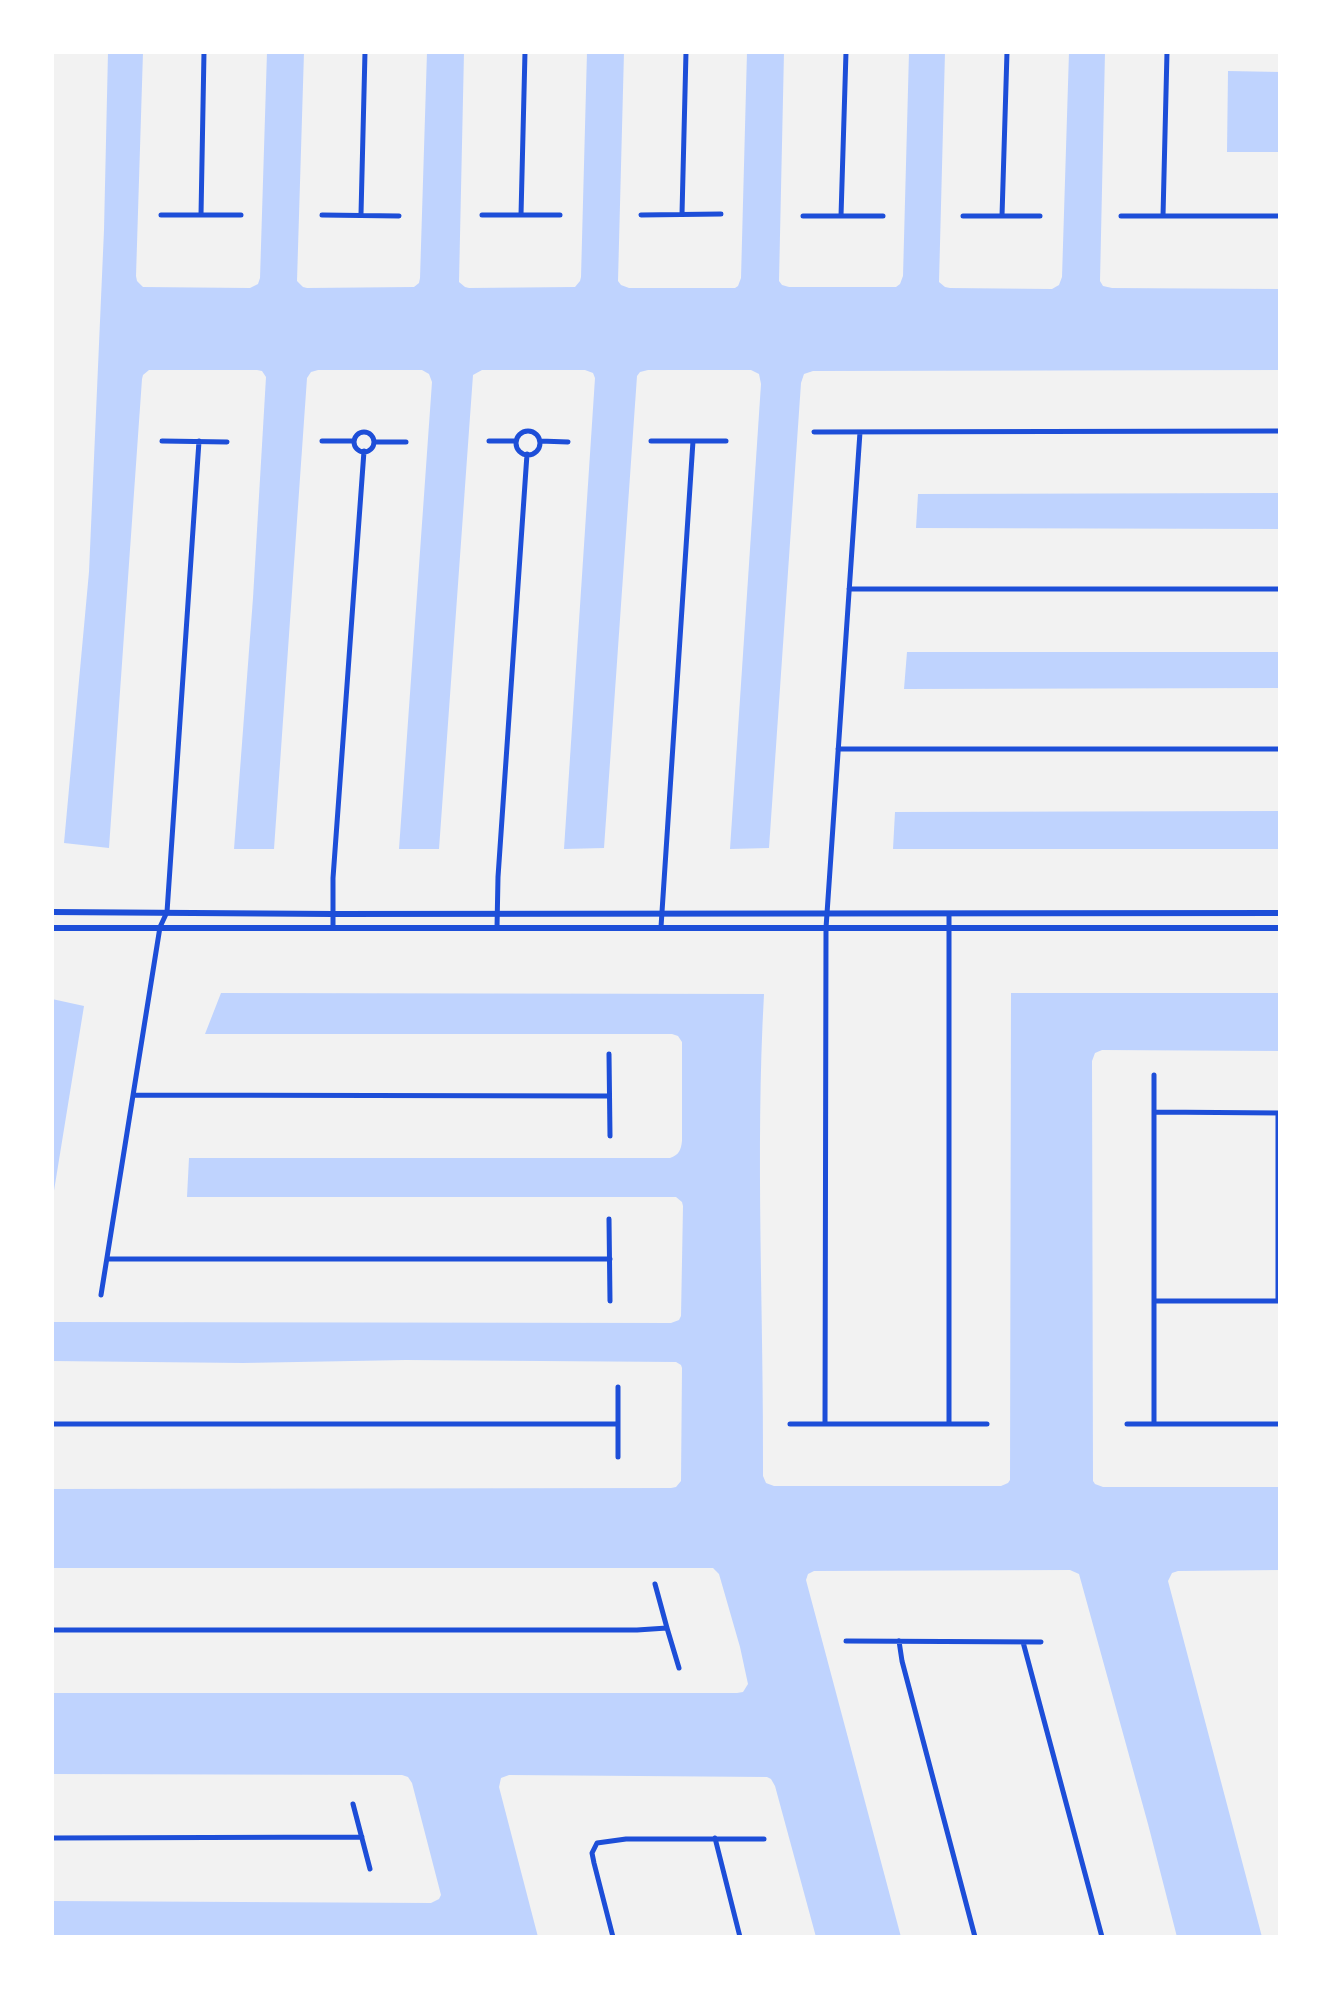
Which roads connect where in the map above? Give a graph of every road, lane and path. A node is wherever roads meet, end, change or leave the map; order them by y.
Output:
1 (204, 52) edge
2 (365, 52) edge
3 (525, 52) edge
4 (686, 52) edge
5 (846, 52) edge
6 (1007, 52) edge
7 (1167, 52) edge
8 (361, 214) junction
9 (682, 214) junction
10 (721, 214) dead end
11 (161, 215) dead end
12 (201, 215) junction
13 (241, 215) dead end
14 (322, 215) dead end
15 (482, 215) dead end
16 (521, 215) junction
17 (560, 215) dead end
18 (641, 215) dead end
19 (399, 216) dead end
20 (803, 216) dead end
21 (841, 216) junction
22 (883, 216) dead end
23 (963, 216) dead end
24 (1002, 216) junction
25 (1040, 216) dead end
26 (1121, 216) dead end
27 (1163, 216) junction
28 (1280, 216) edge
29 (1280, 431) edge
30 (814, 432) dead end
31 (860, 432) junction
32 (162, 441) dead end
33 (199, 441) junction
34 (322, 441) dead end
35 (354, 441) junction
36 (489, 441) dead end
37 (516, 441) junction
38 (540, 441) junction
39 (651, 441) dead end
40 (693, 441) junction
41 (726, 441) dead end
42 (227, 442) dead end
43 (374, 442) junction
44 (406, 442) dead end
45 (568, 442) dead end
46 (364, 451) junction
47 (527, 454) junction
48 (849, 589) junction
49 (1280, 589) edge
50 (838, 749) junction
51 (1280, 749) edge
52 (52, 912) edge
53 (167, 912) junction
54 (1280, 913) edge
55 (333, 914) junction
56 (498, 914) junction
57 (662, 914) junction
58 (827, 914) junction
59 (1226, 914) junction
60 (949, 915) junction
61 (160, 927) junction
62 (333, 927) junction
63 (661, 927) junction
64 (52, 928) edge
65 (497, 928) junction
66 (826, 928) junction
67 (949, 928) junction
68 (1225, 928) junction
69 (1280, 928) edge
70 (609, 1054) dead end
71 (1154, 1075) dead end
72 (133, 1095) junction
73 (609, 1096) junction
74 (1154, 1112) junction
75 (1279, 1113) edge
76 (610, 1136) dead end
77 (609, 1219) dead end
78 (107, 1259) junction
79 (610, 1259) junction
80 (101, 1295) dead end
81 (610, 1301) dead end
82 (1155, 1301) junction
83 (1279, 1301) edge
84 (618, 1387) dead end
85 (52, 1424) edge
86 (618, 1424) junction
87 (790, 1424) dead end
88 (825, 1424) junction
89 (949, 1424) junction
90 (987, 1424) dead end
91 (1127, 1424) dead end
92 (1154, 1424) junction
93 (1280, 1424) edge
94 (618, 1457) dead end
95 (655, 1584) dead end
96 (667, 1628) junction
97 (52, 1630) edge
98 (846, 1641) dead end
99 (899, 1641) junction
100 (1023, 1642) junction
101 (1041, 1642) dead end
102 (679, 1668) dead end
103 (353, 1804) dead end
104 (362, 1837) junction
105 (52, 1838) edge
106 (715, 1838) junction
107 (764, 1839) dead end
108 (370, 1869) dead end
109 (613, 1937) edge
110 (740, 1937) edge
111 (975, 1937) edge
112 (1102, 1937) edge

1 - 12 street
2 - 8 street
3 - 16 street
4 - 9 street
5 - 21 street
6 - 24 street
7 - 27 street
8 - 14 street
8 - 19 street
9 - 10 street
9 - 18 street
11 - 12 street
12 - 13 street
15 - 16 street
16 - 17 street
20 - 21 street
21 - 22 street
23 - 24 street
24 - 25 street
26 - 27 street
27 - 28 street
29 - 31 street
30 - 31 street
31 - 48 street
32 - 33 street
33 - 42 street
33 - 53 street
34 - 35 street
35 - 43 street
35 - 46 street
36 - 37 street
37 - 38 street
37 - 47 street
38 - 45 street
38 - 47 street
39 - 40 street
40 - 41 street
40 - 57 street
43 - 44 street
43 - 46 street
46 - 55 street
47 - 56 street
48 - 49 street
48 - 50 street
50 - 51 street
50 - 58 street
52 - 53 street
53 - 55 street
53 - 61 street
54 - 59 street
55 - 56 street
55 - 62 street
56 - 57 street
56 - 65 street
57 - 58 street
57 - 63 street
58 - 60 street
58 - 66 street
59 - 60 street
59 - 68 street
60 - 67 street
61 - 62 street
61 - 64 street
61 - 72 street
62 - 65 street
63 - 65 street
63 - 66 street
66 - 67 street
66 - 88 street
67 - 68 street
67 - 89 street
68 - 69 street
70 - 73 street
71 - 74 street
72 - 73 street
72 - 78 street
73 - 76 street
74 - 75 street
74 - 82 street
75 - 83 street
77 - 79 street
78 - 79 street
78 - 80 street
79 - 81 street
82 - 83 street
82 - 92 street
84 - 86 street
85 - 86 street
86 - 94 street
87 - 88 street
88 - 89 street
89 - 90 street
91 - 92 street
92 - 93 street
95 - 96 street
96 - 97 street
96 - 102 street
98 - 99 street
99 - 100 street
99 - 111 street
100 - 101 street
100 - 112 street
103 - 104 street
104 - 105 street
104 - 108 street
106 - 107 street
106 - 109 street
106 - 110 street

